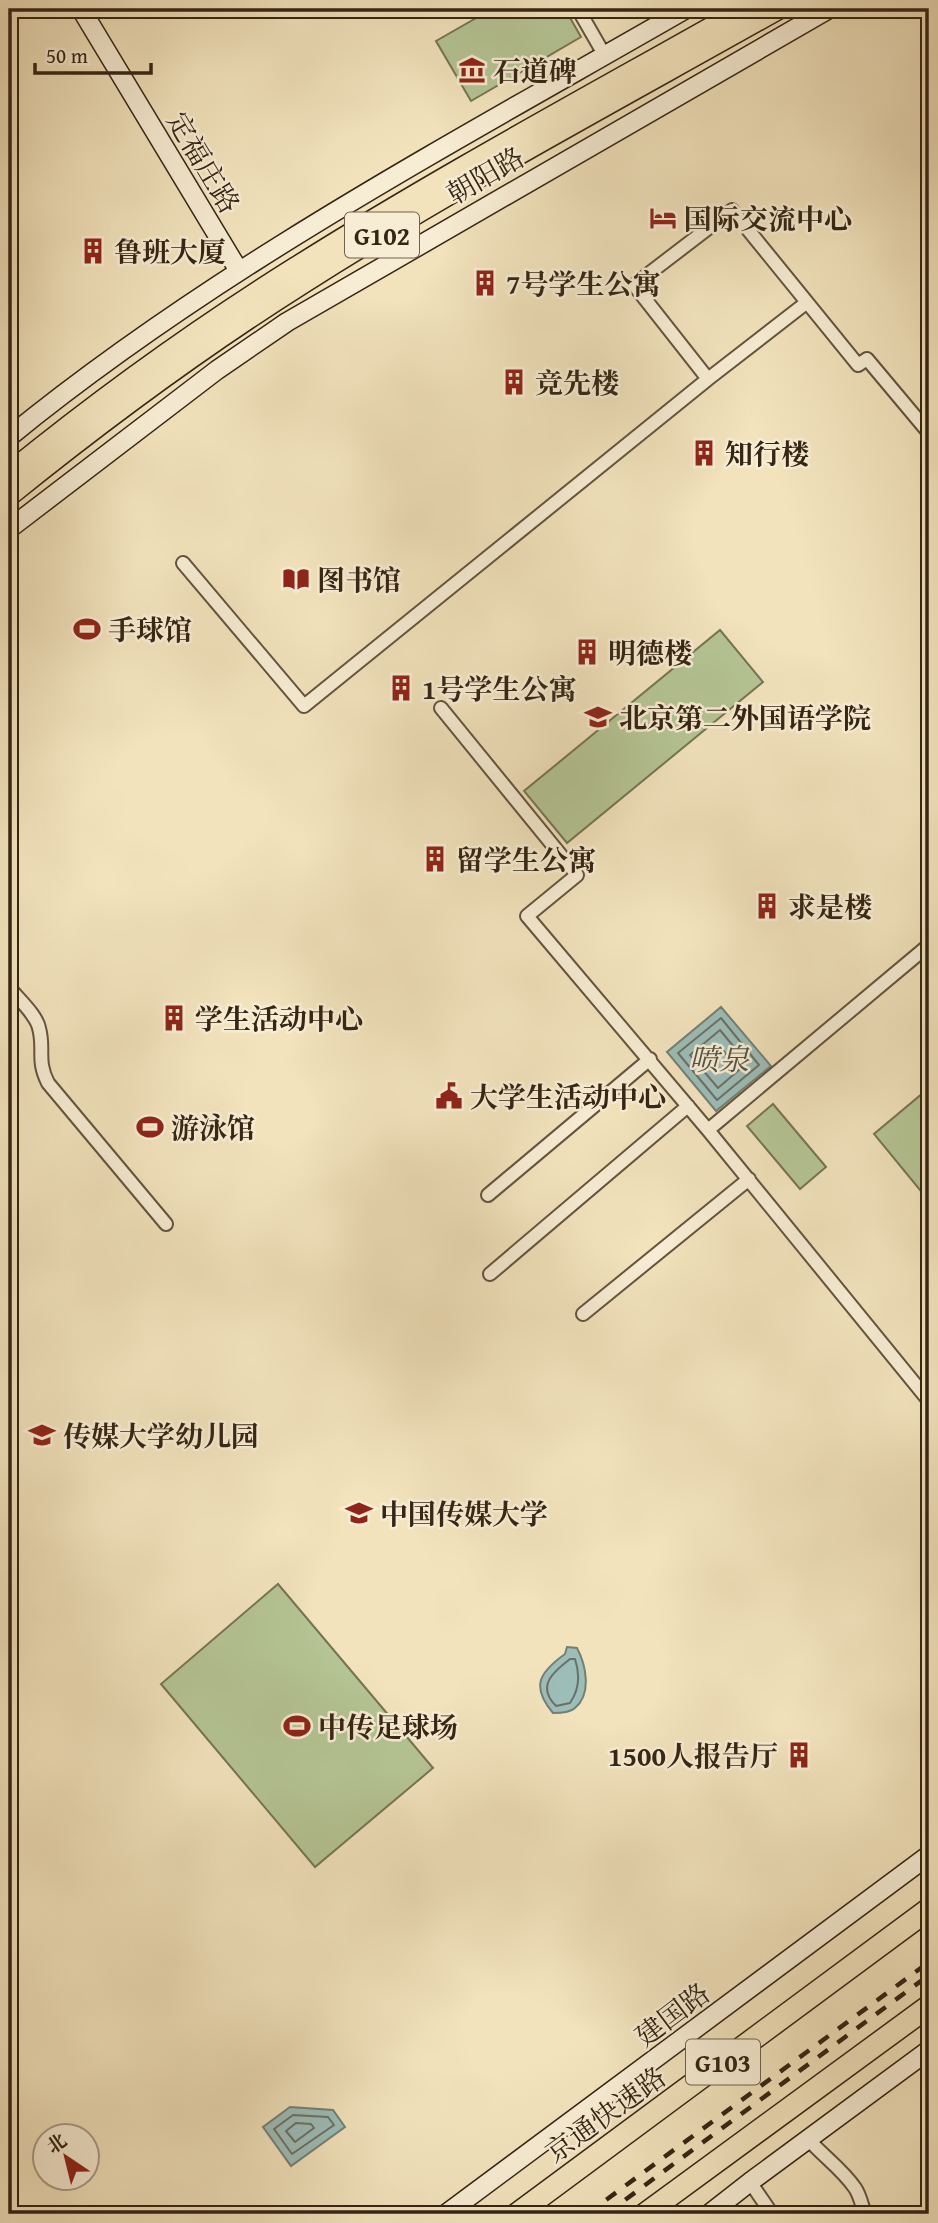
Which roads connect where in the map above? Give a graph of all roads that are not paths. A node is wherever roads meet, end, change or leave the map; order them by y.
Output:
1 (81, 9) edge
2 (578, 9) edge
3 (687, 9) edge
4 (745, 9) edge
5 (777, 9) edge
6 (791, 9) edge
7 (829, 9) edge
8 (801, 24) junction
9 (605, 56) junction
10 (239, 271) junction
11 (806, 303) junction
12 (708, 379) junction
13 (929, 433) edge
14 (9, 437) edge
15 (9, 474) edge
16 (9, 495) edge
17 (9, 529) edge
18 (183, 563) dead end
19 (440, 708) dead end
20 (929, 945) edge
21 (9, 987) edge
22 (650, 1059) junction
23 (688, 1105) junction
24 (708, 1130) junction
25 (749, 1179) junction
26 (488, 1195) dead end
27 (166, 1224) dead end
28 (489, 1274) dead end
29 (583, 1314) dead end
30 (929, 1401) edge
31 (929, 1855) edge
32 (929, 1909) edge
33 (929, 2006) edge
34 (929, 2050) edge
35 (808, 2139) junction
36 (750, 2182) junction
37 (446, 2214) edge
38 (516, 2214) edge
39 (645, 2214) edge
40 (709, 2214) edge
41 (772, 2214) edge
42 (865, 2214) edge

1 - 10 street, 定福庄路
2 - 9 street
3 - 9 street, 朝阳路
4 - 15 highway, 朝阳路 / G102
5 - 16 highway, 朝阳路 / G102
6 - 8 street
7 - 8 street, 朝阳路
8 - 17 street, 朝阳路
9 - 10 street, 朝阳路
10 - 14 street, 朝阳路
11 - 12 street
11 - 12 street
11 - 13 street
12 - 18 street
19 - 22 street
20 - 24 street
21 - 27 street
22 - 23 street
22 - 26 street
23 - 24 street
23 - 28 street
24 - 25 street
25 - 29 street
25 - 30 street
31 - 37 street, 建国路
32 - 38 highway, 京通快速路 / G103
33 - 39 highway, G103
34 - 35 street
35 - 36 street
35 - 42 street
36 - 40 street
36 - 41 street

